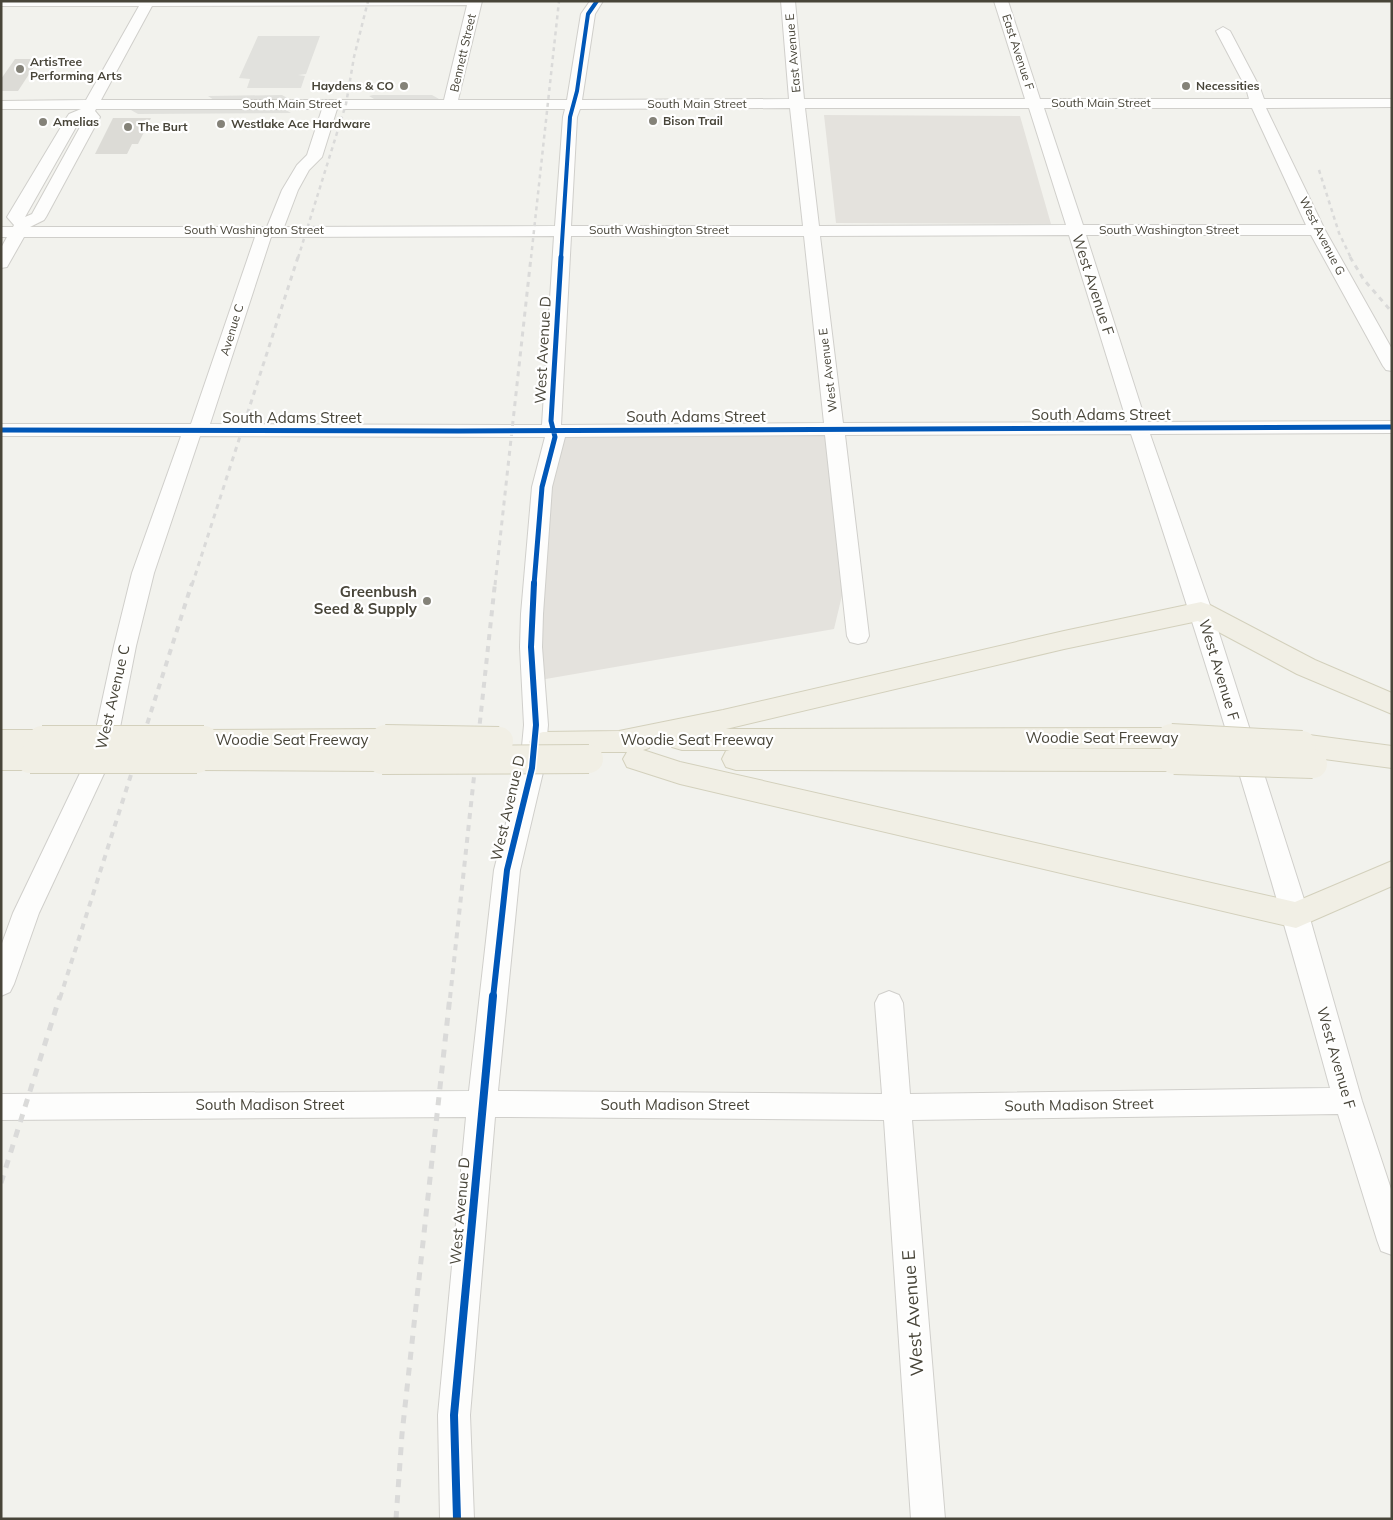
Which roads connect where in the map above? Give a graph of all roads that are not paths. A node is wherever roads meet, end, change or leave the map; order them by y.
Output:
1 (475, 1) edge
2 (597, 1) edge
3 (788, 1) edge
4 (1001, 1) edge
5 (1, 2) edge
6 (18, 2) edge
7 (47, 2) edge
8 (148, 2) edge
9 (1223, 31) dead end
10 (1035, 103) junction
11 (1258, 103) junction
12 (1392, 103) edge
13 (1, 104) edge
14 (330, 104) junction
15 (450, 104) junction
16 (574, 104) junction
17 (797, 104) junction
18 (89, 108) junction
19 (21, 228) junction
20 (269, 230) junction
21 (563, 230) junction
22 (812, 230) junction
23 (1076, 230) junction
24 (1317, 230) junction
25 (1, 232) edge
26 (1, 263) edge
27 (1392, 366) edge
28 (1138, 427) junction
29 (1392, 427) edge
30 (1, 430) edge
31 (196, 430) junction
32 (554, 430) junction
33 (835, 430) junction
34 (1201, 611) junction
35 (858, 636) dead end
36 (1392, 704) edge
37 (1, 740) edge
38 (36, 749) junction
39 (629, 750) junction
40 (1311, 755) junction
41 (1392, 756) edge
42 (1, 759) edge
43 (1392, 772) edge
44 (1392, 874) edge
45 (1296, 915) junction
46 (1, 984) edge
47 (889, 1003) dead end
48 (1348, 1101) junction
49 (482, 1104) junction
50 (1, 1107) edge
51 (898, 1107) junction
52 (1392, 1240) edge
53 (457, 1519) edge
54 (928, 1519) edge

1 - 8 street
1 - 15 street, Bennett Street
2 - 16 street, West Avenue D
3 - 17 street, East Avenue E
4 - 10 street, East Avenue F
5 - 6 street
6 - 7 street
7 - 8 street
8 - 18 street
9 - 11 street, West Avenue G
10 - 11 street, South Main Street
10 - 17 street, South Main Street
10 - 23 street, West Avenue F
11 - 12 street, South Main Street
11 - 24 street, West Avenue G
13 - 18 street, South Main Street
14 - 15 street, South Main Street
14 - 18 street, South Main Street
14 - 20 street, Avenue C
15 - 16 street, South Main Street
16 - 17 street, South Main Street
16 - 21 street, West Avenue D
17 - 22 street, West Avenue E
18 - 19 street
19 - 20 street, South Washington Street
19 - 25 street, South Washington Street
19 - 26 street
20 - 21 street, South Washington Street
20 - 31 street, Avenue C
21 - 22 street, South Washington Street
21 - 32 street, West Avenue D
22 - 23 street, South Washington Street
22 - 33 street, West Avenue E
23 - 24 street, South Washington Street
23 - 28 street, West Avenue F
24 - 27 street, West Avenue G
28 - 29 street, South Adams Street
28 - 33 street, South Adams Street
28 - 34 street, West Avenue F
30 - 31 street, South Adams Street
31 - 32 street, South Adams Street
31 - 46 street, West Avenue C
32 - 33 street, South Adams Street
32 - 49 street, West Avenue D
33 - 35 street, West Avenue E
34 - 36 main road
34 - 39 main road
34 - 45 street, West Avenue F
37 - 38 main road, Woodie Seat Freeway
38 - 39 main road, Woodie Seat Freeway, bridge
38 - 42 main road, Woodie Seat Freeway
39 - 40 main road, Woodie Seat Freeway, bridge
39 - 45 main road
40 - 41 main road, Woodie Seat Freeway
40 - 43 main road, Woodie Seat Freeway
44 - 45 main road
45 - 48 street, West Avenue F
47 - 51 street, West Avenue E
48 - 51 street, South Madison Street
48 - 52 street, West Avenue F
49 - 50 street, South Madison Street
49 - 51 street, South Madison Street
49 - 53 street, West Avenue D
51 - 54 street, West Avenue E

